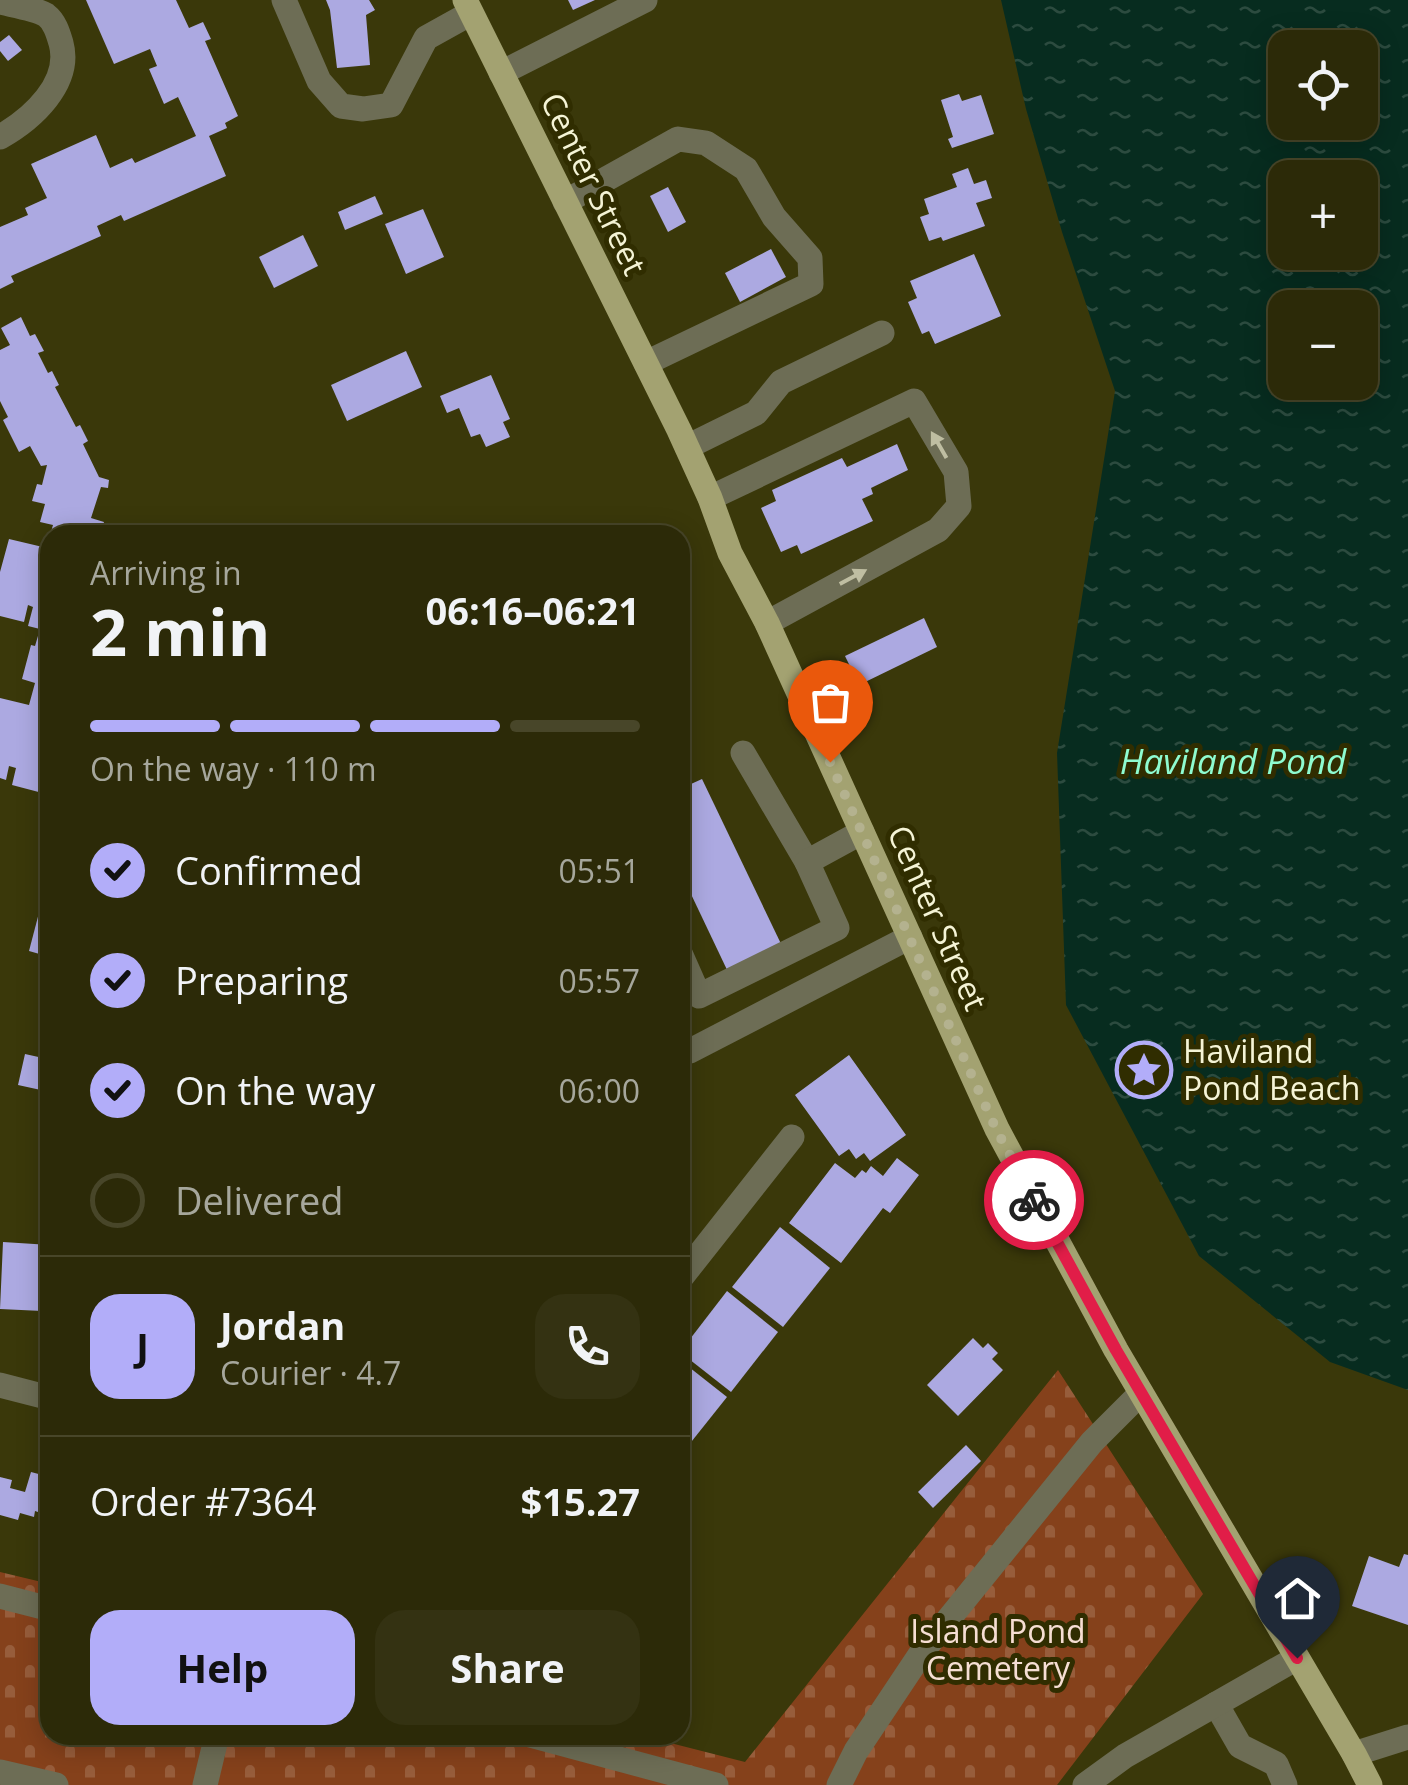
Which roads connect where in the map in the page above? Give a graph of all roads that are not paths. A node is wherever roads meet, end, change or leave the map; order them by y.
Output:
1 (284, 0) edge
2 (645, 0) edge
3 (0, 2) edge
4 (468, 6) edge
5 (502, 73) junction
6 (0, 137) edge
7 (566, 202) junction
8 (882, 333) dead end
9 (646, 363) junction
10 (687, 448) junction
11 (710, 498) junction
12 (767, 623) junction
13 (743, 752) dead end
14 (862, 832) junction
15 (806, 862) junction
16 (910, 938) junction
17 (690, 976) edge
18 (690, 1051) edge
19 (792, 1137) dead end
20 (690, 1266) edge
21 (0, 1385) edge
22 (1141, 1393) junction
23 (40, 1395) edge
24 (0, 1596) edge
25 (40, 1606) edge
26 (1297, 1658) junction
27 (1216, 1704) junction
28 (1408, 1737) edge
29 (215, 1745) edge
30 (567, 1745) edge
31 (1354, 1754) junction
32 (0, 1772) edge
33 (1098, 1781) edge
34 (56, 1785) edge
35 (205, 1785) edge
36 (716, 1785) edge
37 (839, 1785) edge
38 (1284, 1785) edge
39 (1370, 1785) edge

1 - 4 street
2 - 5 street
3 - 6 street
4 - 5 main road, Center Street
5 - 7 main road, Center Street
7 - 9 main road, Center Street
7 - 9 street
8 - 10 street
9 - 10 main road, Center Street
10 - 11 main road, Center Street
11 - 12 main road, Center Street
12 -> 11 street
12 - 14 main road, Center Street
13 - 15 street
14 - 15 street
14 - 16 main road, Center Street
15 - 17 street
16 - 18 street
16 - 22 main road, Center Street
19 - 20 street
21 - 23 street
22 - 26 main road, Center Street
22 - 37 street
24 - 25 street
26 - 27 street
26 - 31 main road, Center Street
27 - 33 street
27 - 38 street
28 - 31 street
29 - 35 street
30 - 36 street
31 - 39 main road, Center Street
32 - 34 street

